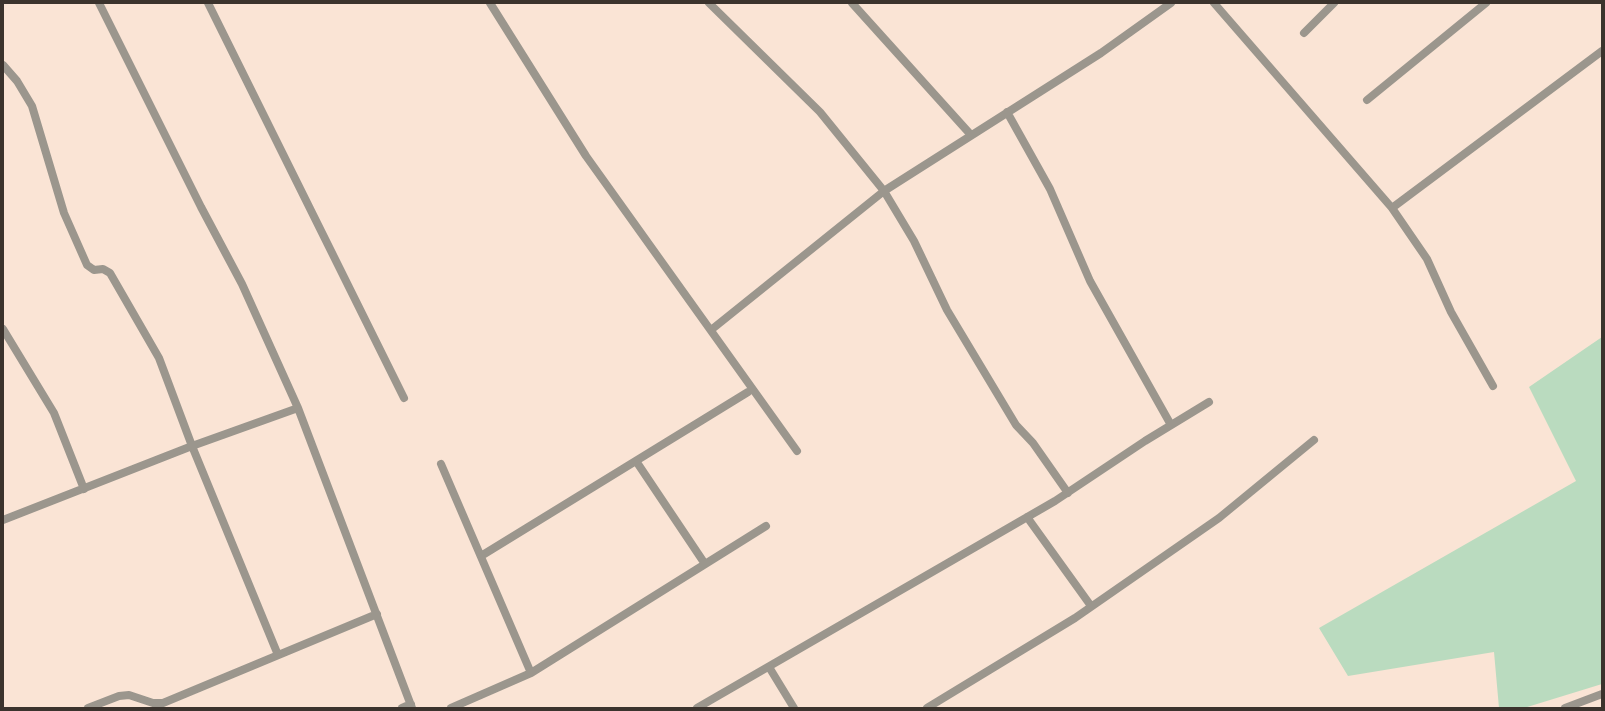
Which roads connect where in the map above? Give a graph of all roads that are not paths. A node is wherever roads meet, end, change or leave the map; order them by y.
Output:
1 (99, 3) edge
2 (208, 3) edge
3 (490, 3) edge
4 (709, 3) edge
5 (852, 3) edge
6 (1171, 3) edge
7 (1214, 3) edge
8 (1334, 3) edge
9 (1486, 3) edge
10 (1304, 33) dead end
11 (1602, 51) edge
12 (3, 65) edge
13 (1367, 100) dead end
14 (1007, 112) junction
15 (971, 135) junction
16 (884, 191) junction
17 (1392, 208) junction
18 (3, 329) edge
19 (711, 330) junction
20 (1493, 386) dead end
21 (748, 392) dead end
22 (404, 398) dead end
23 (1209, 402) dead end
24 (298, 408) junction
25 (1171, 425) junction
26 (1314, 440) dead end
27 (192, 446) junction
28 (797, 450) dead end
29 (636, 461) junction
30 (441, 464) dead end
31 (84, 489) junction
32 (1068, 493) junction
33 (1027, 518) junction
34 (3, 520) edge
35 (766, 526) dead end
36 (481, 556) junction
37 (705, 564) junction
38 (1090, 606) junction
39 (377, 614) junction
40 (278, 655) junction
41 (769, 667) junction
42 (531, 673) junction
43 (1602, 694) edge
44 (412, 706) edge
45 (88, 708) edge
46 (402, 708) edge
47 (452, 708) edge
48 (697, 708) edge
49 (794, 708) edge
50 (927, 708) edge
51 (1565, 708) edge

1 - 24 street
2 - 22 street
3 - 19 street
4 - 16 street
5 - 15 street
6 - 14 street
7 - 17 street
8 - 10 street
9 - 13 street
11 - 17 street
12 - 27 street
14 - 15 street
14 - 25 street
15 - 16 street
16 - 19 street
16 - 32 street
17 - 20 street
18 - 31 street
19 - 28 street
21 - 29 street
23 - 25 street
24 - 27 street
24 - 39 street
25 - 32 street
26 - 38 street
27 - 31 street
27 - 40 street
29 - 36 street
29 - 37 street
30 - 36 street
31 - 34 street
32 - 33 street
33 - 38 street
33 - 41 street
35 - 37 street
36 - 42 street
37 - 42 street
38 - 50 street
39 - 40 street
39 - 44 street
40 - 45 street
41 - 48 street
41 - 49 street
42 - 47 street
43 - 51 street
44 - 46 street

